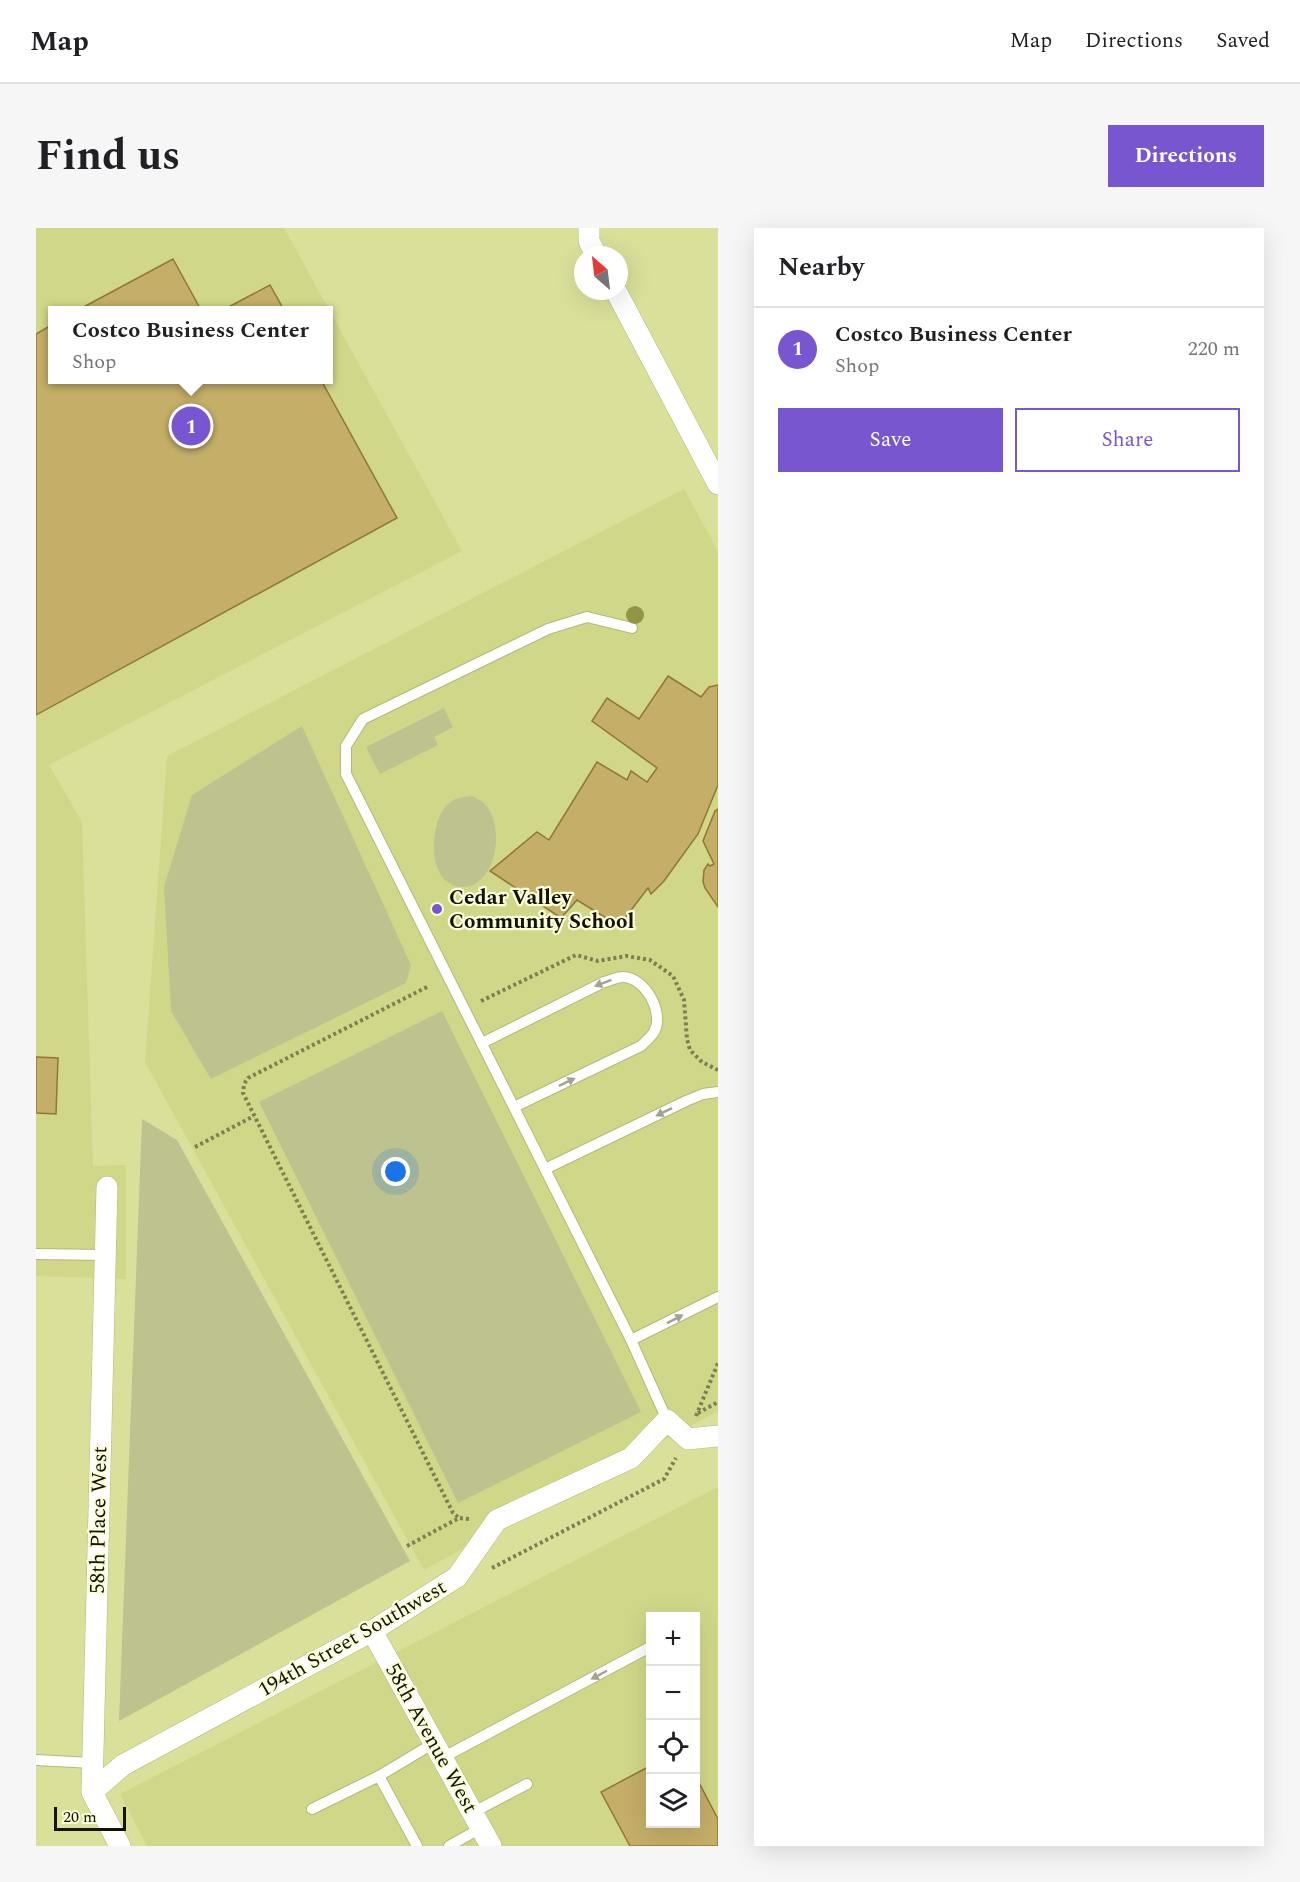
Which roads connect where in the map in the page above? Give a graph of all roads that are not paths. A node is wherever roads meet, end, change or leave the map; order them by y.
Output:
1 (589, 228) edge
2 (592, 246) edge
3 (621, 300) edge
4 (718, 484) edge
5 (632, 628) dead end
6 (482, 1044) junction
7 (718, 1092) edge
8 (514, 1107) junction
9 (545, 1169) junction
10 (107, 1187) dead end
11 (36, 1254) edge
12 (105, 1256) junction
13 (718, 1297) edge
14 (632, 1340) junction
15 (667, 1420) junction
16 (718, 1436) edge
17 (372, 1631) junction
18 (646, 1649) edge
19 (438, 1750) junction
20 (36, 1760) edge
21 (92, 1763) junction
22 (379, 1776) junction
23 (527, 1784) dead end
24 (92, 1792) junction
25 (312, 1809) dead end
26 (481, 1829) edge
27 (120, 1846) edge
28 (417, 1846) edge
29 (449, 1846) edge

1 - 2 street
3 - 4 street
5 - 6 lane
6 - 8 lane
8 -> 6 lane
7 -> 9 lane
8 - 9 lane
9 - 14 lane
10 - 12 street, 58th Place West
11 - 12 lane
12 - 21 street, 58th Place West
14 -> 13 lane
14 - 15 lane
15 - 16 street
15 - 17 street, 194th Street Southwest
17 - 19 street, 58th Avenue West
17 - 24 street, 194th Street Southwest
18 -> 19 lane
19 - 22 lane
19 - 26 street, 58th Avenue West
20 - 21 lane
21 - 24 street, 58th Place West
22 - 25 lane
22 - 28 lane
23 - 26 lane
24 - 27 street, 58th Place West
26 - 29 lane

